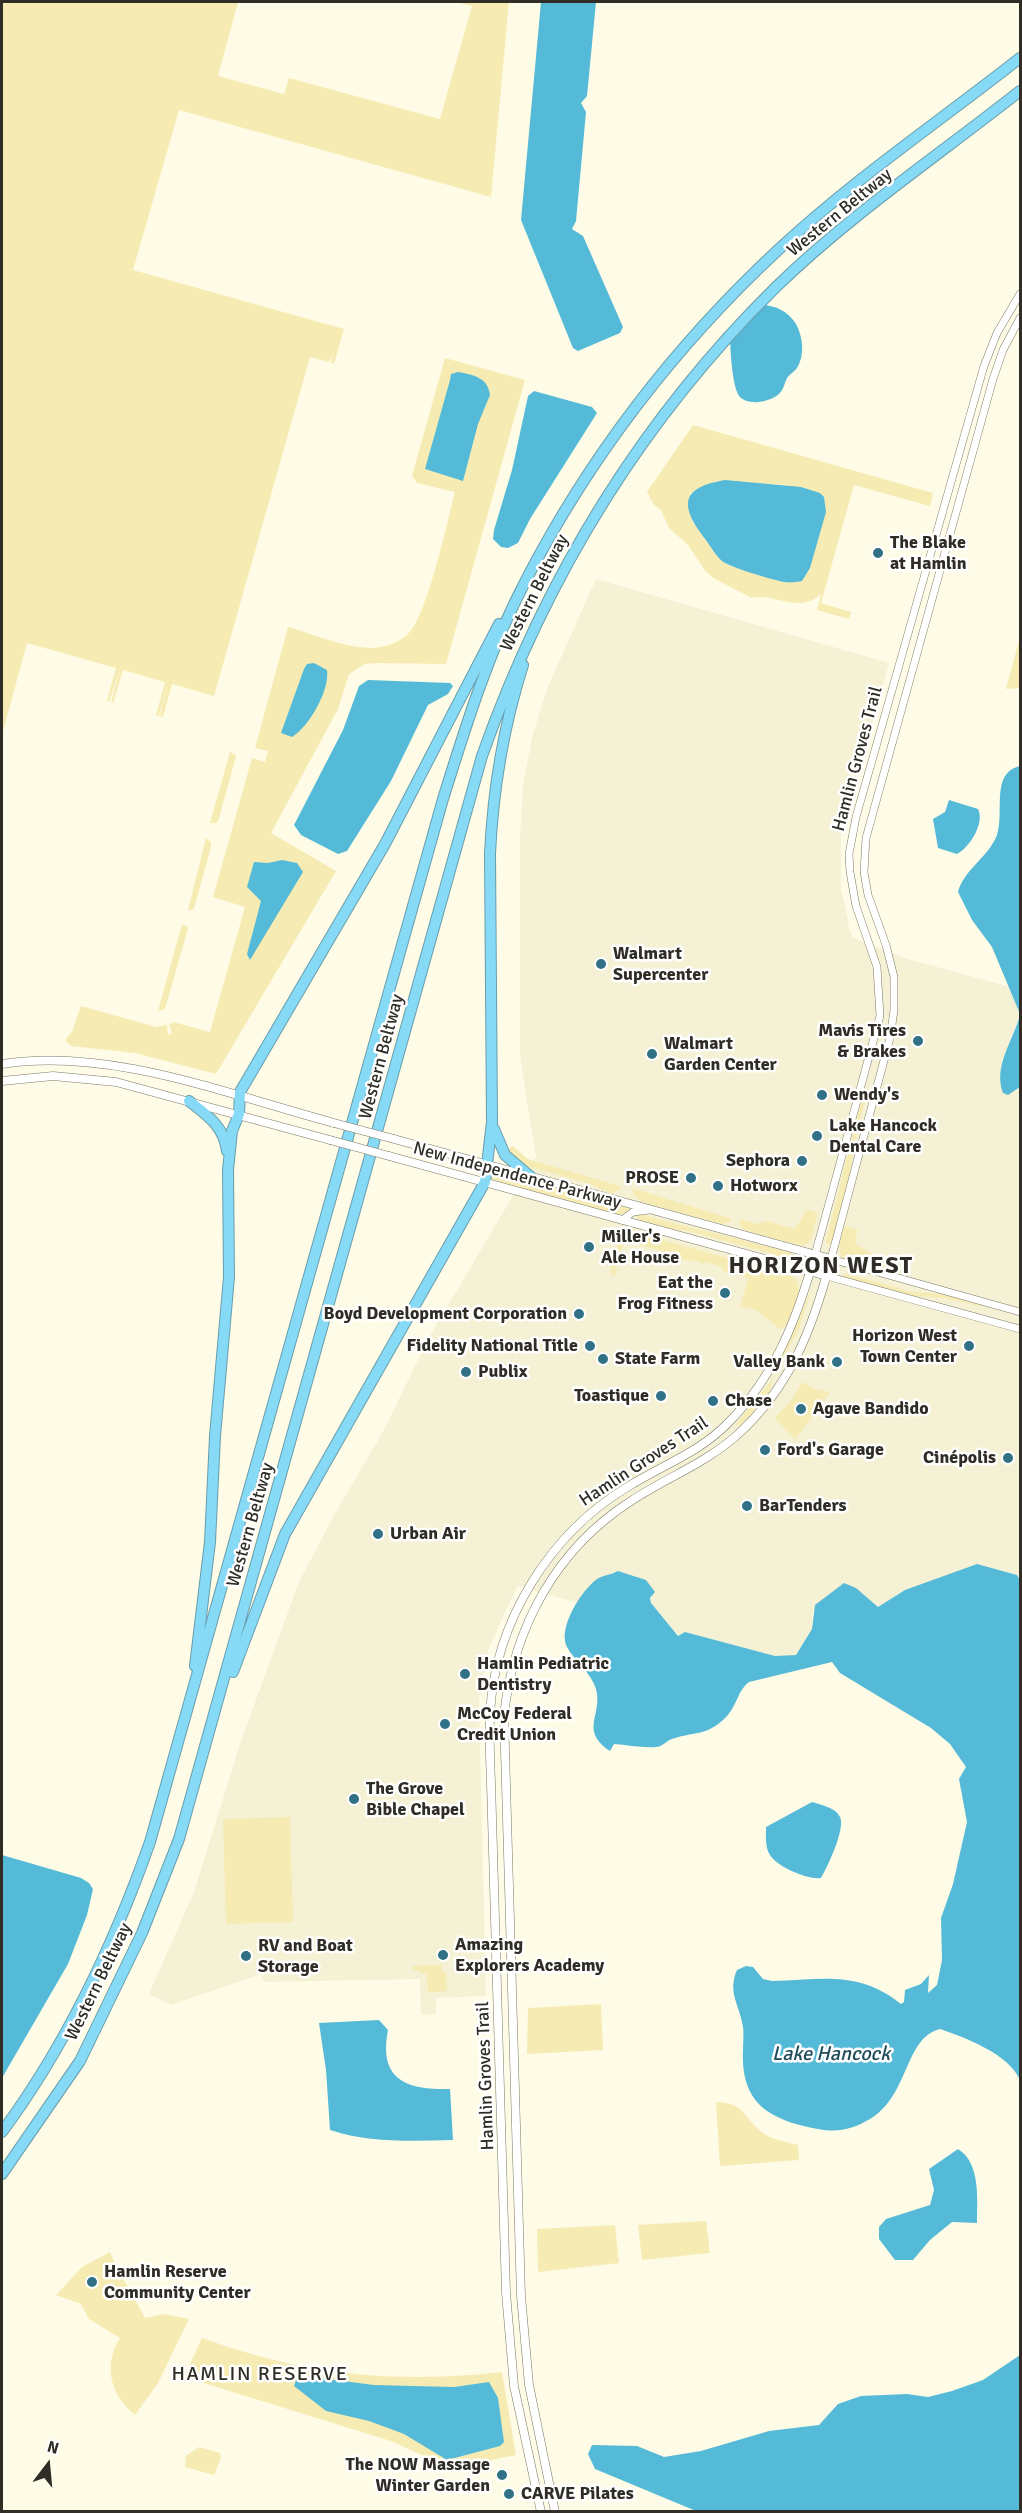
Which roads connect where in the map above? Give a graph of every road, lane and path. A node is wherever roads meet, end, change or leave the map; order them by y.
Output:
1 (1020, 58) edge
2 (1020, 91) edge
3 (1020, 294) edge
4 (1020, 318) edge
5 (524, 584) junction
6 (535, 625) junction
7 (2, 1064) edge
8 (2, 1081) edge
9 (240, 1098) junction
10 (189, 1101) junction
11 (239, 1114) junction
12 (492, 1122) junction
13 (488, 1166) junction
14 (228, 1170) junction
15 (531, 1178) junction
16 (485, 1182) junction
17 (652, 1210) junction
18 (622, 1220) junction
19 (815, 1255) junction
20 (831, 1259) junction
21 (810, 1272) junction
22 (827, 1276) junction
23 (1020, 1311) edge
24 (1020, 1329) edge
25 (214, 1719) junction
26 (179, 1746) junction
27 (2, 2132) edge
28 (2, 2174) edge
29 (541, 2511) edge
30 (555, 2511) edge

1 - 5 highway, Western Beltway
2 - 6 highway, Western Beltway
3 - 19 street, Hamlin Groves Trail
4 - 20 street, Hamlin Groves Trail
5 - 9 highway
5 - 26 highway, Western Beltway
6 - 12 highway
6 - 25 highway, Western Beltway
7 - 9 main road, New Independence Parkway
8 - 10 main road, New Independence Parkway
9 - 11 highway
9 - 13 main road, New Independence Parkway, bridge
10 - 11 main road, New Independence Parkway
10 - 14 highway
11 - 14 highway
11 - 16 main road, New Independence Parkway, bridge
12 - 13 highway
12 - 15 highway
13 - 15 main road, New Independence Parkway
13 - 16 highway
14 - 26 highway
15 - 17 main road, New Independence Parkway
16 - 18 main road, New Independence Parkway
16 - 25 highway
17 - 18 street
17 - 19 main road, New Independence Parkway
18 - 21 main road, New Independence Parkway
19 - 20 main road, New Independence Parkway
19 - 21 main road, Hamlin Groves Trail
20 - 22 main road, Hamlin Groves Trail
20 - 23 street, New Independence Parkway
21 - 22 main road, New Independence Parkway
21 - 29 main road, Hamlin Groves Trail
22 - 24 street, New Independence Parkway
22 - 30 main road, Hamlin Groves Trail
25 - 28 highway, Western Beltway
26 - 27 highway, Western Beltway

